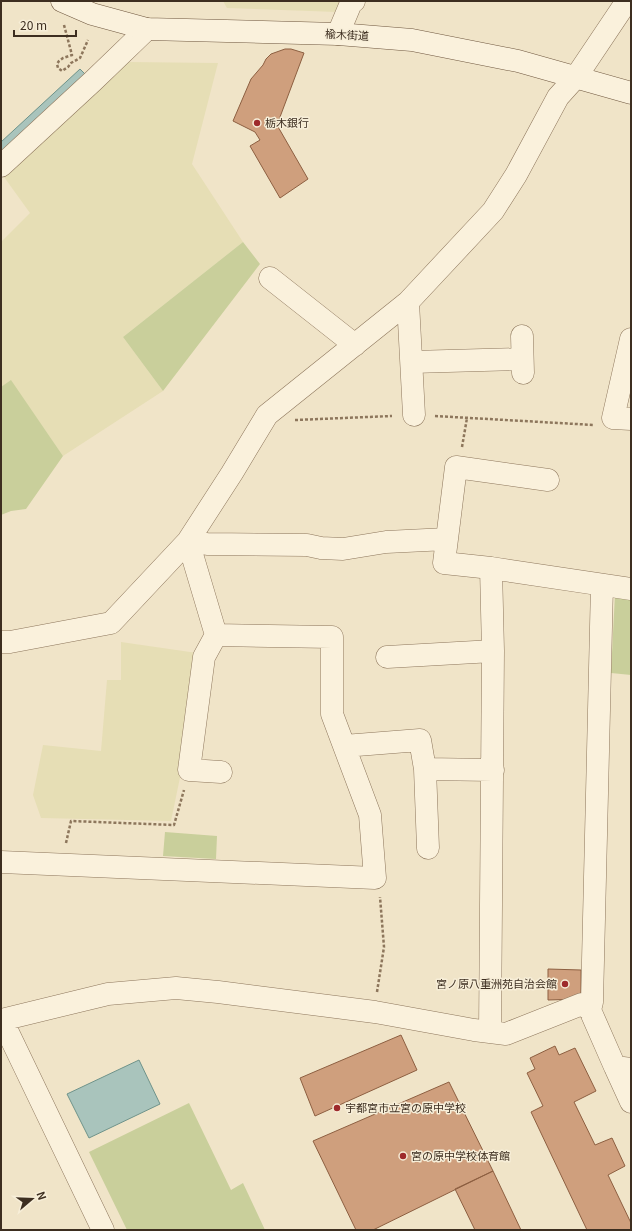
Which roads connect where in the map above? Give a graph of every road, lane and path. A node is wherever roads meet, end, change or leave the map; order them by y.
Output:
1 (62, 1) edge
2 (354, 1) edge
3 (627, 1) edge
4 (64, 24) dead end
5 (147, 29) junction
6 (338, 34) junction
7 (88, 40) dead end
8 (576, 77) junction
9 (631, 93) edge
10 (1, 166) edge
11 (270, 278) dead end
12 (408, 302) junction
13 (522, 336) dead end
14 (631, 339) edge
15 (355, 345) junction
16 (412, 362) junction
17 (414, 415) junction
18 (467, 418) junction
19 (622, 418) edge
20 (262, 422) junction
21 (458, 468) junction
22 (548, 480) dead end
23 (447, 539) junction
24 (188, 541) junction
25 (491, 568) junction
26 (602, 585) junction
27 (631, 589) edge
28 (216, 635) junction
29 (1, 642) edge
30 (493, 651) junction
31 (387, 657) dead end
32 (344, 746) junction
33 (425, 769) junction
34 (189, 770) junction
35 (493, 770) junction
36 (221, 772) dead end
37 (428, 848) dead end
38 (1, 862) edge
39 (60, 865) junction
40 (375, 878) junction
41 (590, 1010) junction
42 (375, 1012) junction
43 (1, 1020) edge
44 (490, 1032) junction
45 (623, 1068) edge
46 (631, 1102) edge
47 (103, 1230) edge

1 - 5 street, 楡木街道
2 - 6 street
3 - 8 street
4 - 7 path
5 - 6 street, 楡木街道
5 - 10 street
6 - 8 street, 楡木街道
8 - 9 street, 楡木街道
8 - 12 street
11 - 15 street
12 - 15 street
12 - 16 street
13 - 16 street
14 - 19 street
15 - 20 street
16 - 17 street
17 - 18 path
17 - 20 path
18 - 19 path
18 - 21 path
20 - 24 street
21 - 22 street
21 - 23 street
23 - 24 street
23 - 25 street
24 - 28 street
24 - 29 street
25 - 26 street
25 - 30 street
26 - 27 street
26 - 41 street
28 - 32 street
28 - 34 street
30 - 31 street
30 - 35 street
32 - 33 street
32 - 40 street
33 - 35 street
33 - 37 street
34 - 36 street
34 - 39 path
35 - 44 street
38 - 39 street
39 - 40 street
40 - 42 path
41 - 44 street
41 - 45 street
42 - 43 street
42 - 44 street
43 - 47 street
45 - 46 street

